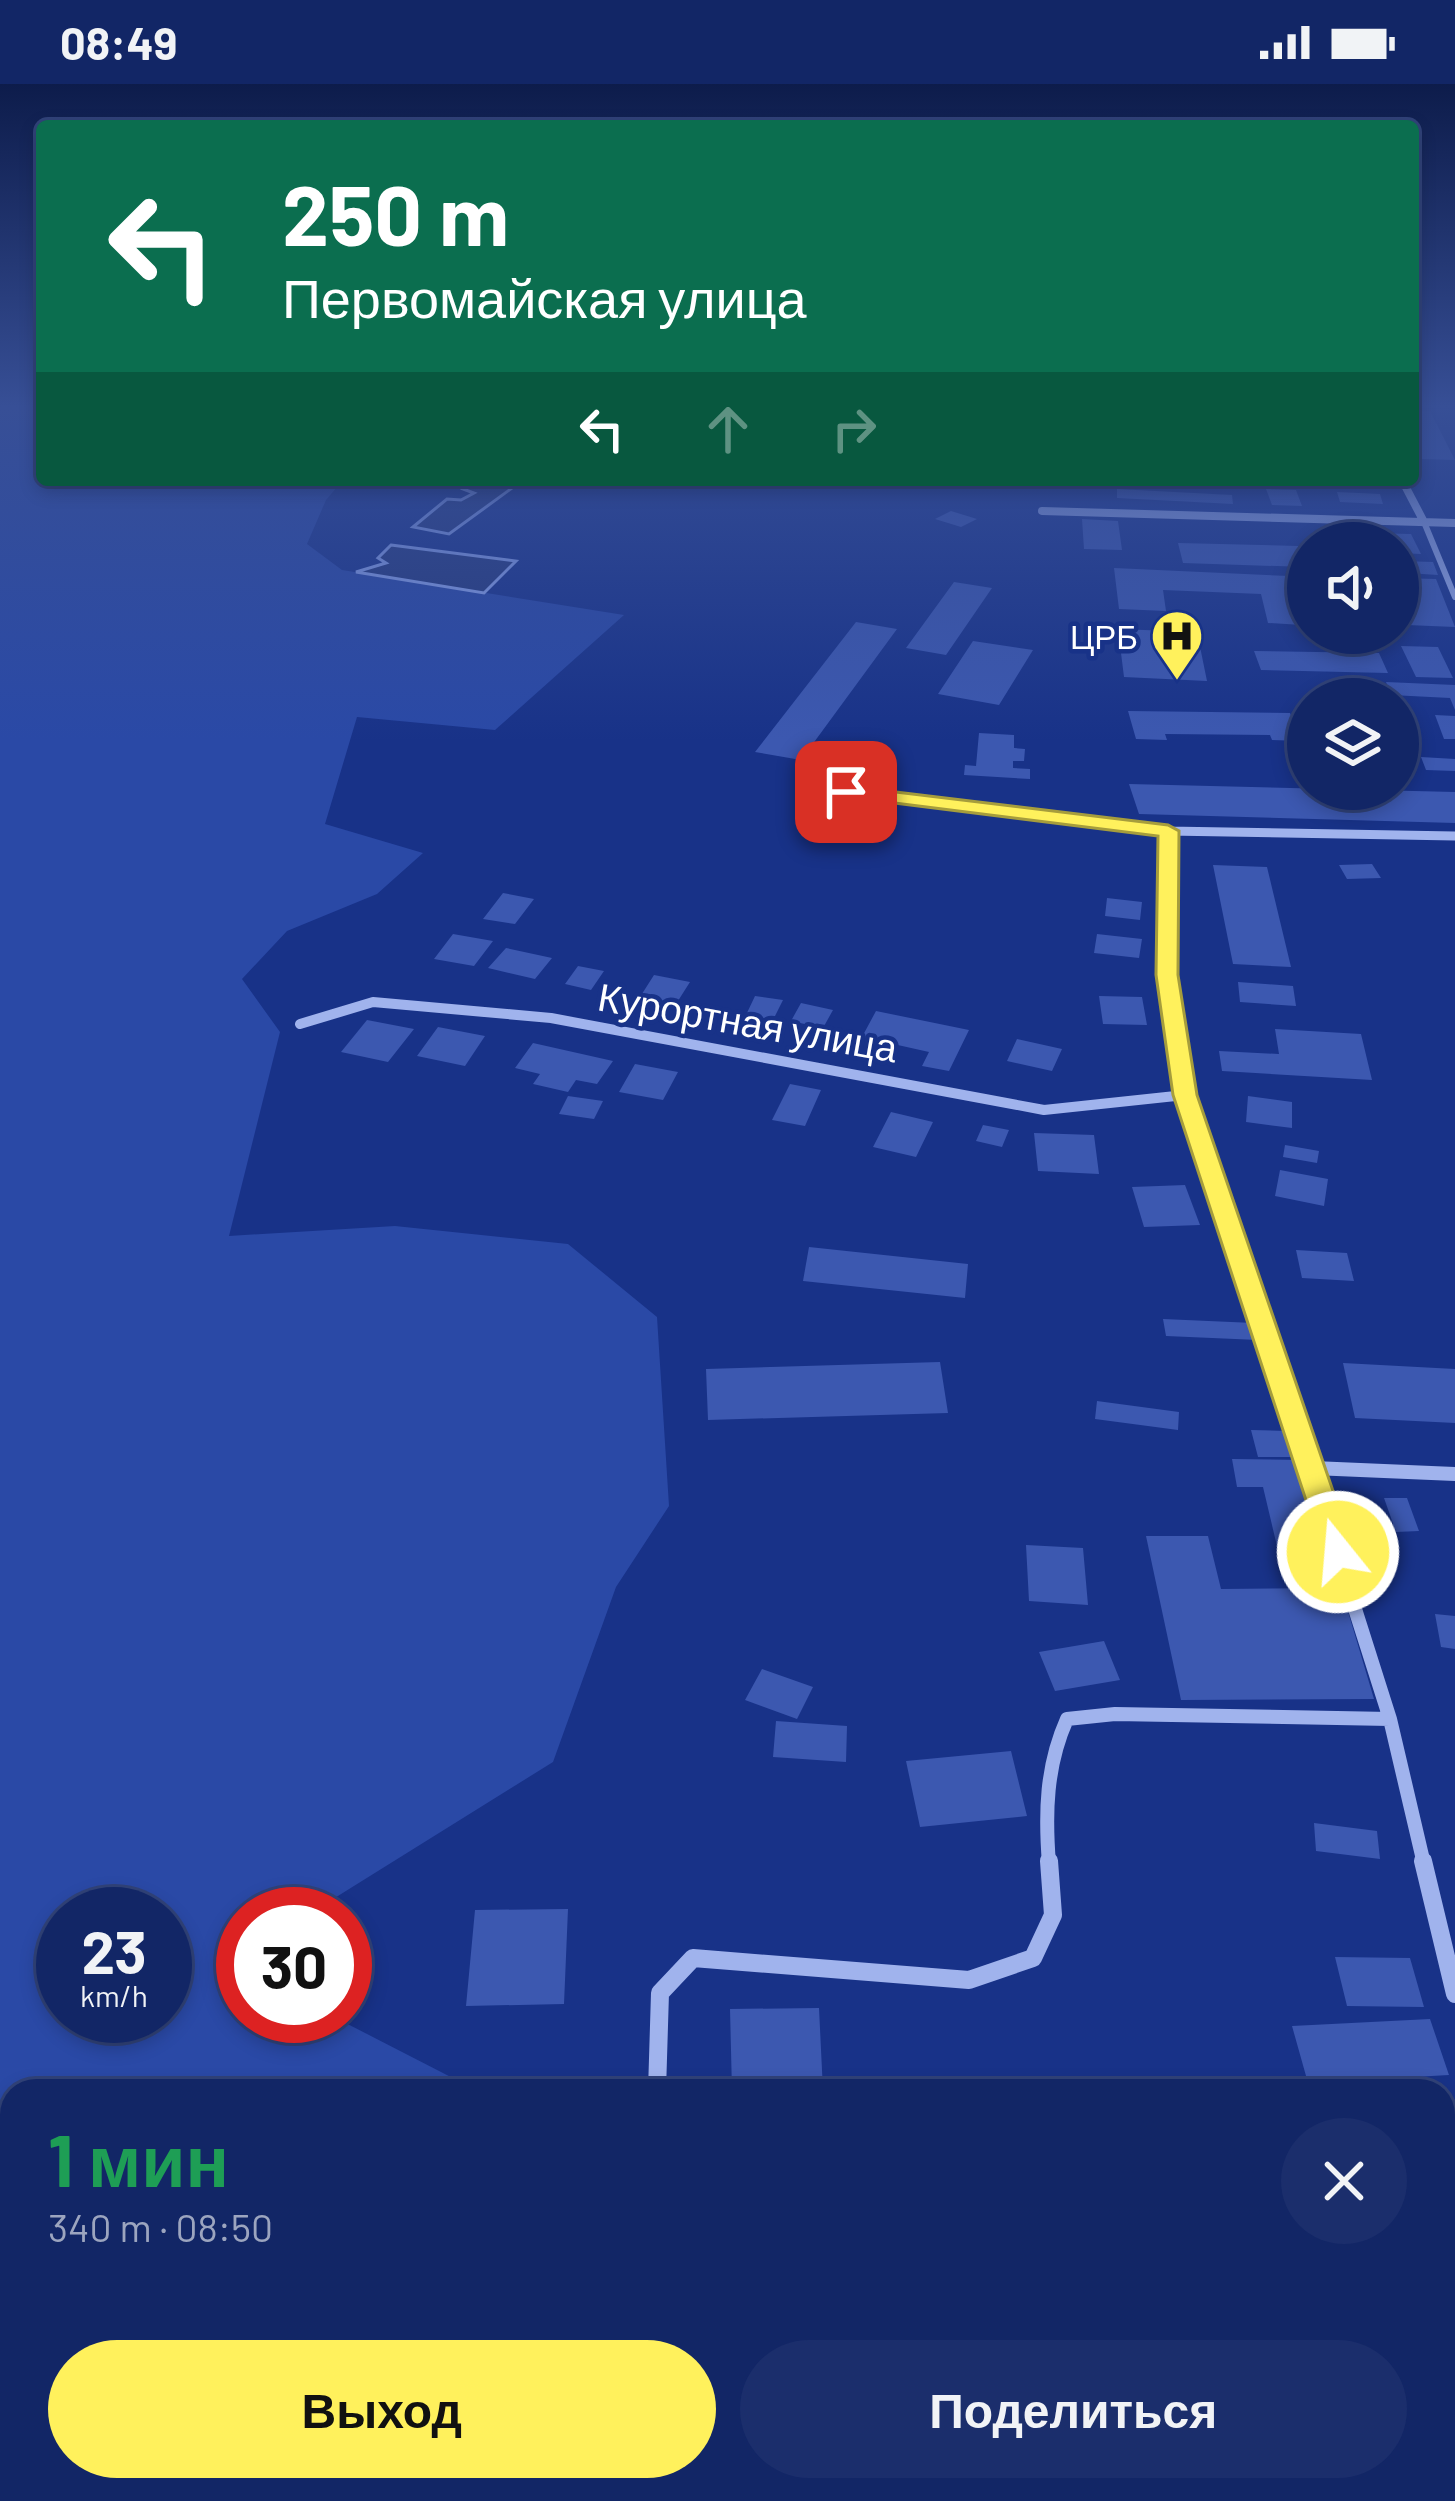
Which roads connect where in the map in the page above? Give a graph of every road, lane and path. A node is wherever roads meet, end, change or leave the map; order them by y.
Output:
1 (1208, 516) edge
2 (1421, 516) edge
3 (1424, 522) junction
4 (1455, 523) edge
5 (1455, 597) edge
6 (846, 792) dead end
7 (1168, 831) junction
8 (1455, 836) edge
9 (300, 1024) dead end
10 (1185, 1095) junction
11 (1313, 1468) junction
12 (1455, 1474) edge
13 (1390, 1719) junction
14 (1455, 1994) edge
15 (657, 2079) edge

1 - 3 street
2 - 3 street
3 - 4 street
3 - 5 street
6 - 7 street
7 - 8 street
7 - 10 street
9 - 10 street, Курортная улица
10 - 11 street
11 - 12 street
11 - 13 street
13 - 14 street
13 - 15 street

